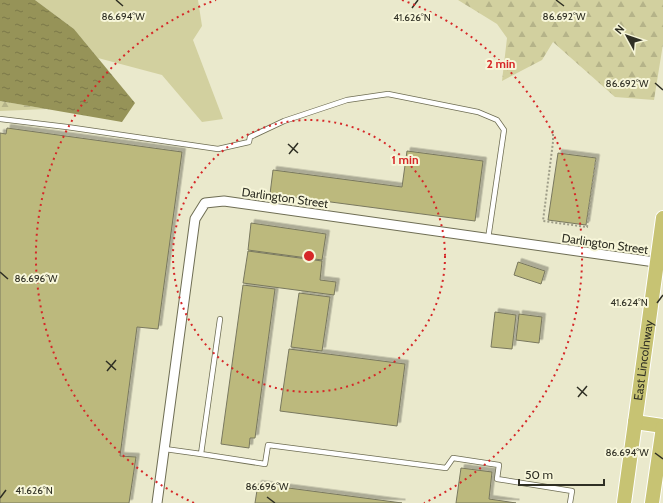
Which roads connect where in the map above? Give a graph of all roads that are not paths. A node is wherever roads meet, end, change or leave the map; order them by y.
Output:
1 (0, 119) edge
2 (663, 218) edge
3 (488, 239) junction
4 (660, 263) edge
5 (220, 319) dead end
6 (635, 422) junction
7 (663, 426) edge
8 (165, 449) junction
9 (201, 454) junction
10 (157, 503) edge
11 (570, 503) edge
12 (624, 503) edge
13 (652, 503) edge

1 - 3 lane
2 - 4 main road, East Lincolnway
3 - 4 street, Darlington Street
3 - 8 street, Darlington Street
4 - 6 main road, East Lincolnway
5 - 9 lane
6 - 7 main road
6 - 12 main road, East Lincolnway
7 - 13 main road
8 - 9 lane
8 - 10 street, Darlington Street
9 - 11 lane

